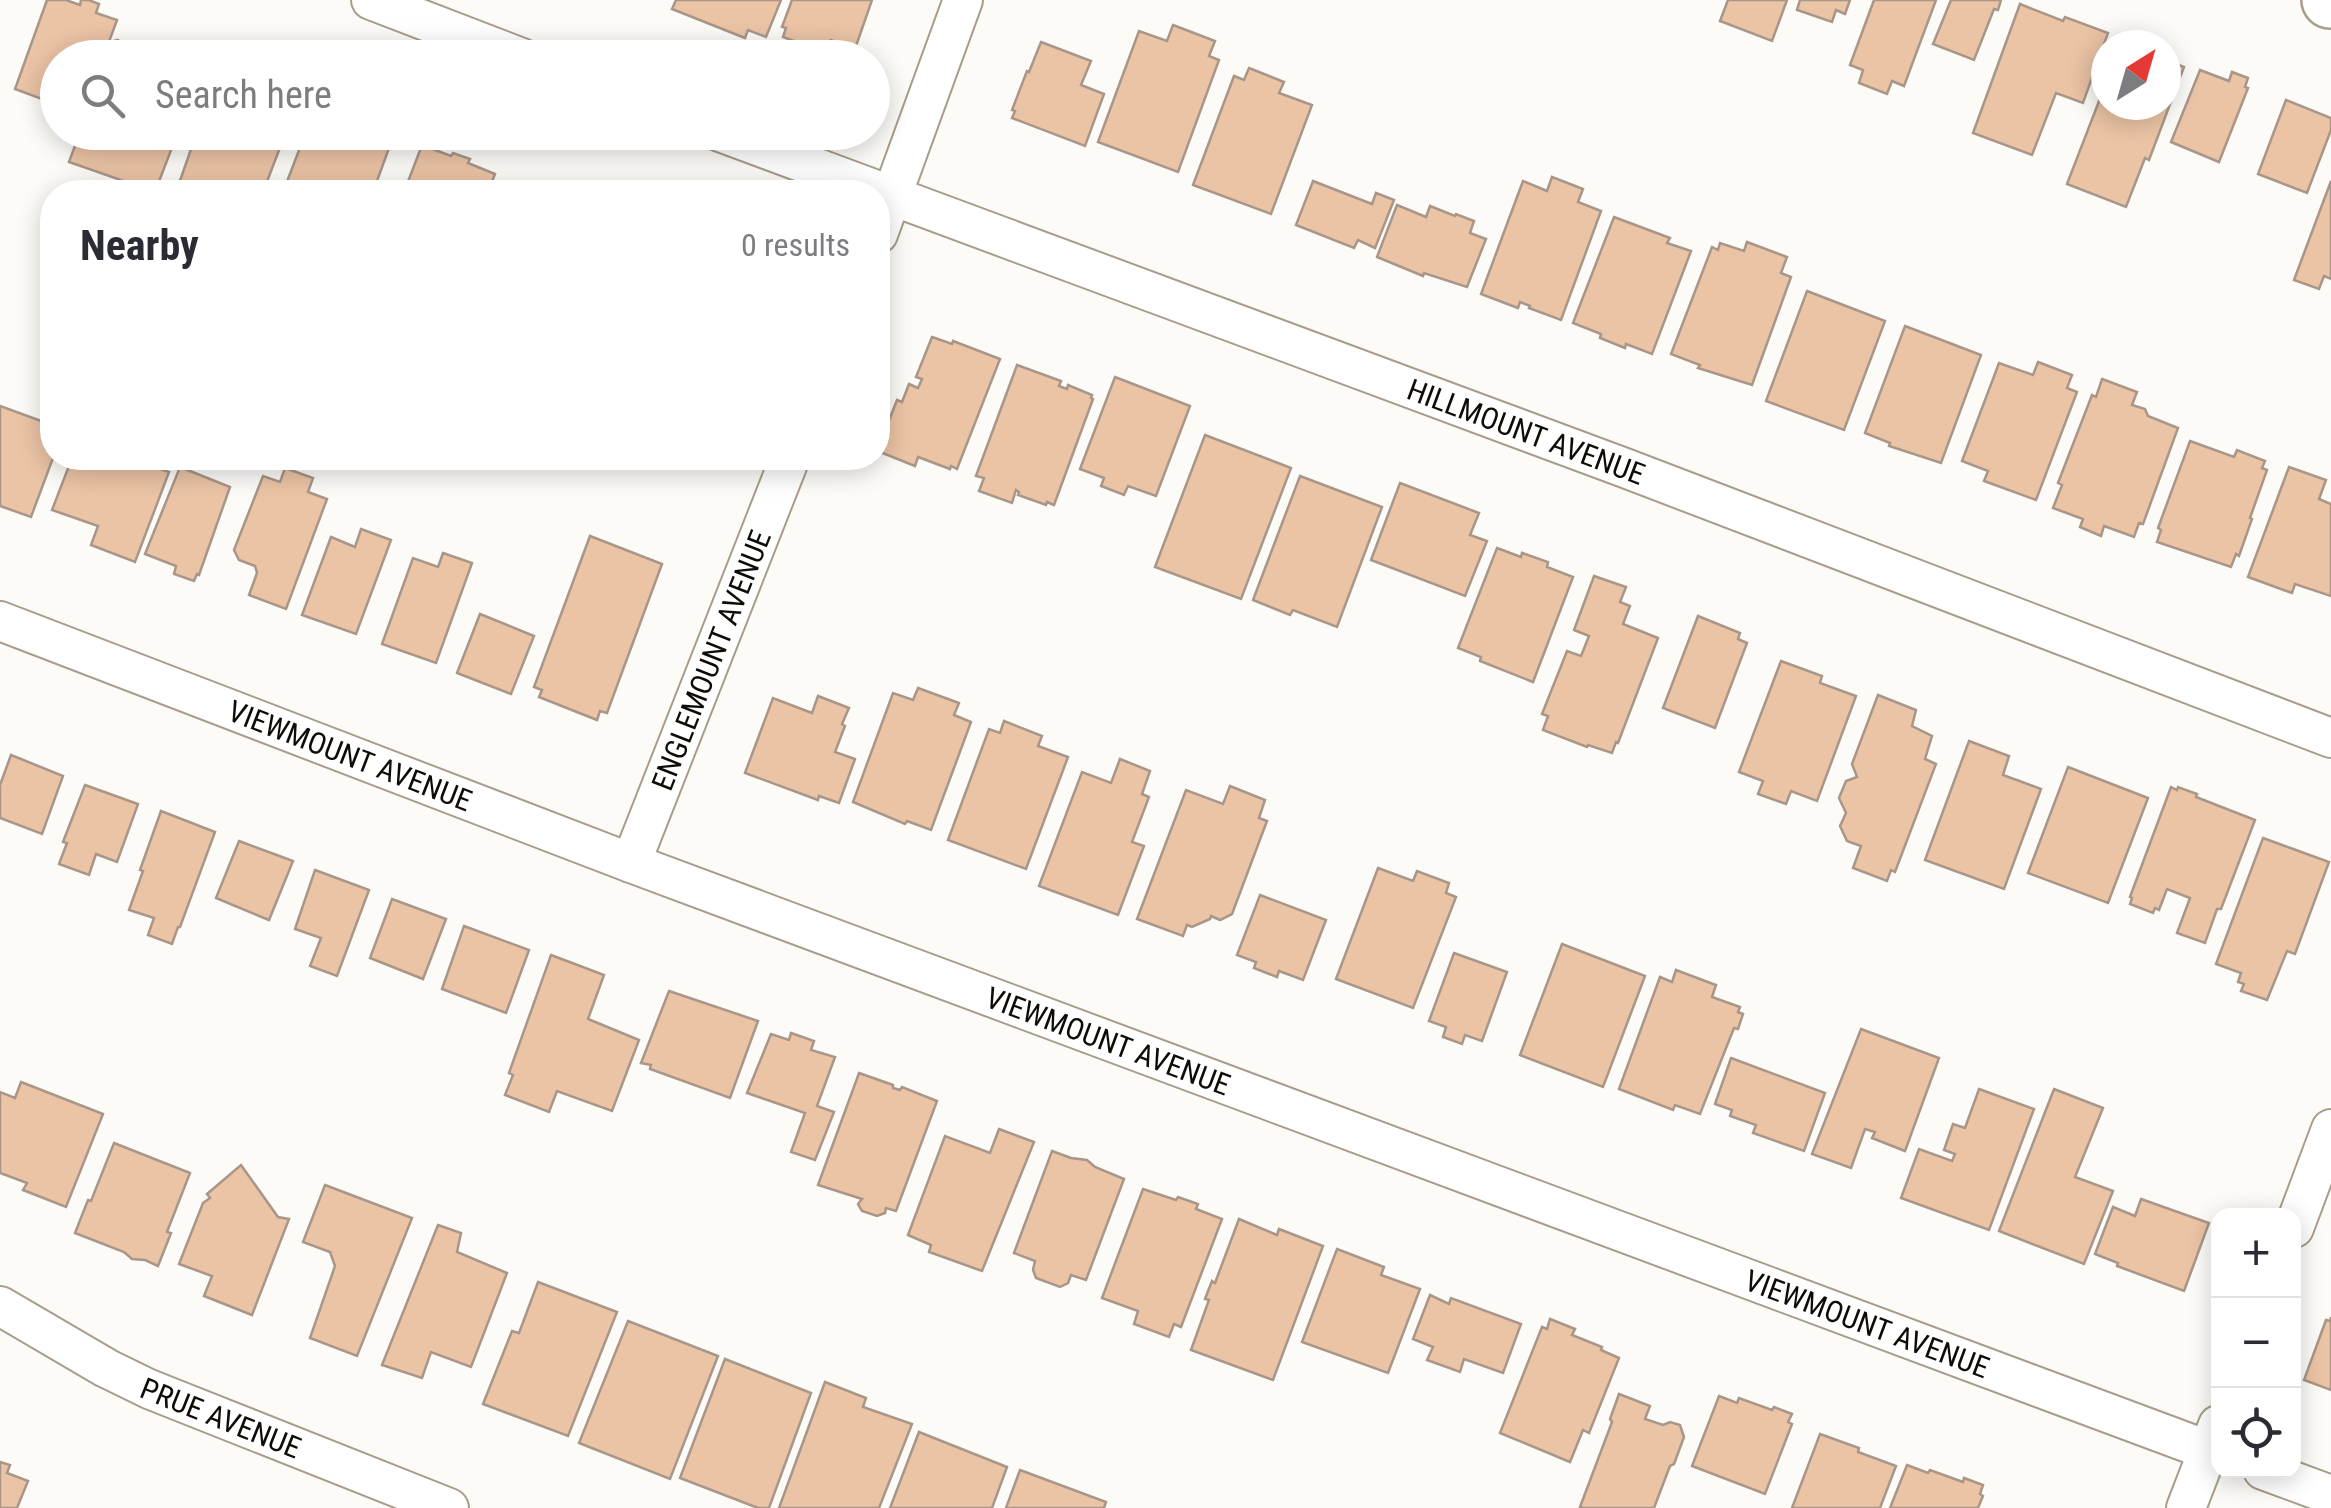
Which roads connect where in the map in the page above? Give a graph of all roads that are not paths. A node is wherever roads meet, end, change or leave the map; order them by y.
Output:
1 (371, 0) edge
2 (963, 0) edge
3 (475, 40) edge
4 (767, 150) edge
5 (845, 180) edge
6 (892, 198) junction
7 (890, 203) edge
8 (785, 470) edge
9 (0, 621) edge
10 (2331, 738) edge
11 (632, 863) junction
12 (2331, 1129) edge
13 (2301, 1209) edge
14 (0, 1306) edge
15 (2211, 1443) edge
16 (2211, 1453) edge
17 (2284, 1478) edge
18 (2331, 1496) edge
19 (449, 1508) edge
20 (2186, 1508) edge

1 - 3 street
2 - 6 street
4 - 5 street, HILLMOUNT AVENUE
6 - 7 street
6 - 10 street, HILLMOUNT AVENUE
8 - 11 street, ENGLEMOUNT AVENUE
9 - 11 street, VIEWMOUNT AVENUE
11 - 15 street, VIEWMOUNT AVENUE
12 - 13 street
14 - 19 street, PRUE AVENUE
16 - 20 street
17 - 18 street

